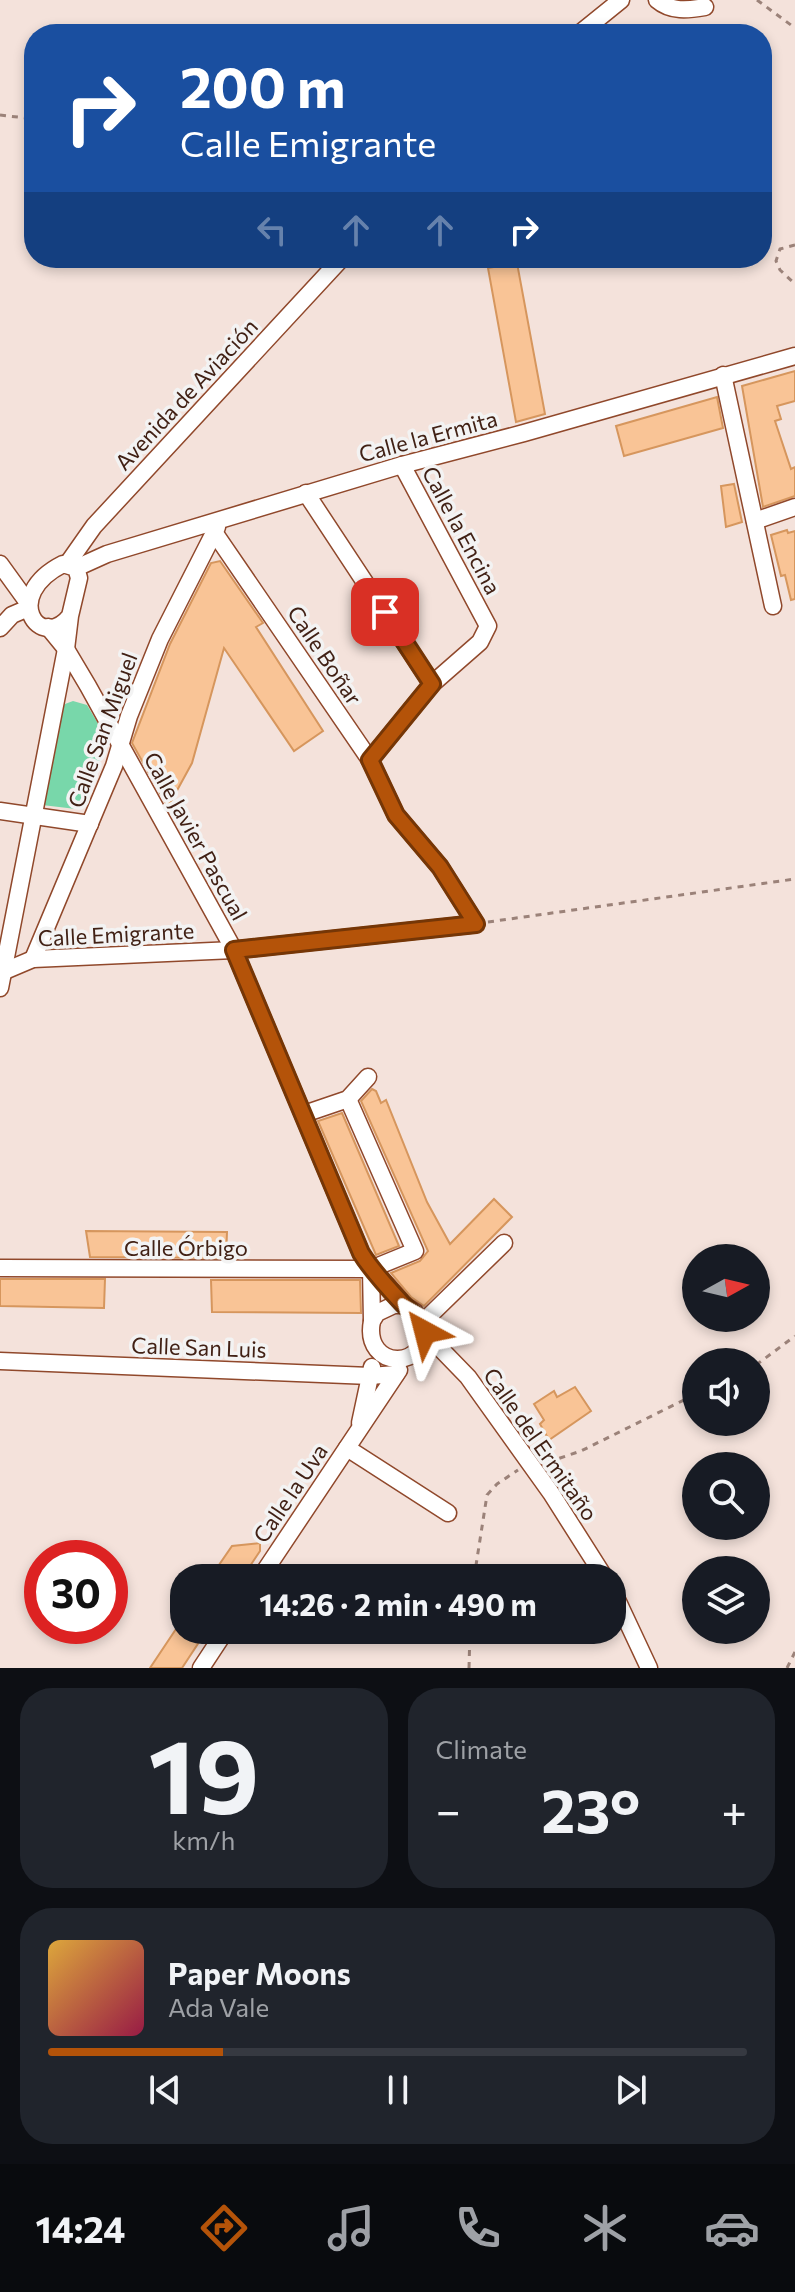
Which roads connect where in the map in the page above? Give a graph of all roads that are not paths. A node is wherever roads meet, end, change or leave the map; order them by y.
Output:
1 (657, 0) edge
2 (619, 1) edge
3 (705, 7) dead end
4 (591, 24) edge
5 (333, 268) edge
6 (795, 356) edge
7 (723, 375) junction
8 (402, 465) junction
9 (306, 493) junction
10 (795, 507) edge
11 (755, 521) junction
12 (217, 526) junction
13 (0, 564) edge
14 (72, 566) junction
15 (28, 599) junction
16 (773, 606) dead end
17 (70, 616) junction
18 (48, 627) junction
19 (0, 628) edge
20 (66, 649) junction
21 (432, 684) junction
22 (120, 745) junction
23 (370, 760) junction
24 (0, 811) edge
25 (32, 816) junction
26 (90, 824) junction
27 (476, 924) joint
28 (234, 950) junction
29 (33, 959) junction
30 (1, 978) edge
31 (368, 1077) dead end
32 (348, 1099) junction
33 (304, 1114) junction
34 (504, 1243) dead end
35 (0, 1268) edge
36 (371, 1269) junction
37 (404, 1305) junction
38 (372, 1321) junction
39 (423, 1322) junction
40 (376, 1349) junction
41 (420, 1350) junction
42 (0, 1361) edge
43 (396, 1374) junction
44 (370, 1376) junction
45 (358, 1432) junction
46 (347, 1448) junction
47 (448, 1513) dead end
48 (269, 1564) edge
49 (596, 1564) edge
50 (626, 1619) edge
51 (217, 1644) edge
52 (201, 1668) edge
53 (649, 1668) edge

1 - 3 street
2 - 4 street
5 - 14 street, Avenida de Aviación
6 - 7 street, Calle la Ermita
7 - 8 street, Calle la Ermita
7 - 11 street
8 - 9 street, Calle la Ermita
8 - 21 street, Calle la Encina
9 - 12 street, Calle la Ermita
9 - 21 street
10 - 11 street
11 - 16 street
12 - 14 street, Calle la Ermita
12 - 22 street, Calle San Miguel
12 - 23 street, Calle Boñar
13 - 15 street
14 - 15 street
14 - 17 street
15 - 18 street, Calle Javier Pascual
15 - 19 street
17 - 18 street
17 - 20 street
18 - 20 street, Calle Javier Pascual
20 - 22 street, Calle Javier Pascual
20 - 25 street
21 - 23 street, Calle la Encina
22 - 26 street, Calle San Miguel
22 - 28 street, Calle Javier Pascual
23 - 27 street, Calle Boñar
24 - 25 street
25 - 26 street
25 - 30 street
26 - 29 street, Calle San Miguel
27 - 28 street, Calle Emigrante
28 - 29 street, Calle Emigrante
28 - 33 street, Calle Javier Pascual
29 - 30 street, Calle Emigrante
31 - 32 street
32 - 33 street
32 - 36 street
33 - 36 street, Calle Javier Pascual
34 - 39 street
35 - 36 street, Calle Órbigo
36 - 37 street, Calle Javier Pascual
36 - 38 street, Calle Javier Pascual
37 - 38 street
37 - 39 street
38 - 40 street
39 - 41 street
40 - 41 street
40 - 44 street, Calle la Uva
41 - 43 street, Calle la Uva
41 - 49 street, Calle del Ermitaño
42 - 44 street, Calle San Luis
43 - 44 street, Calle San Luis
43 - 45 street, Calle la Uva
44 - 45 street, Calle la Uva
45 - 46 street, Calle la Uva
46 - 47 street
46 - 48 street, Calle la Uva
50 - 53 street
51 - 52 street

